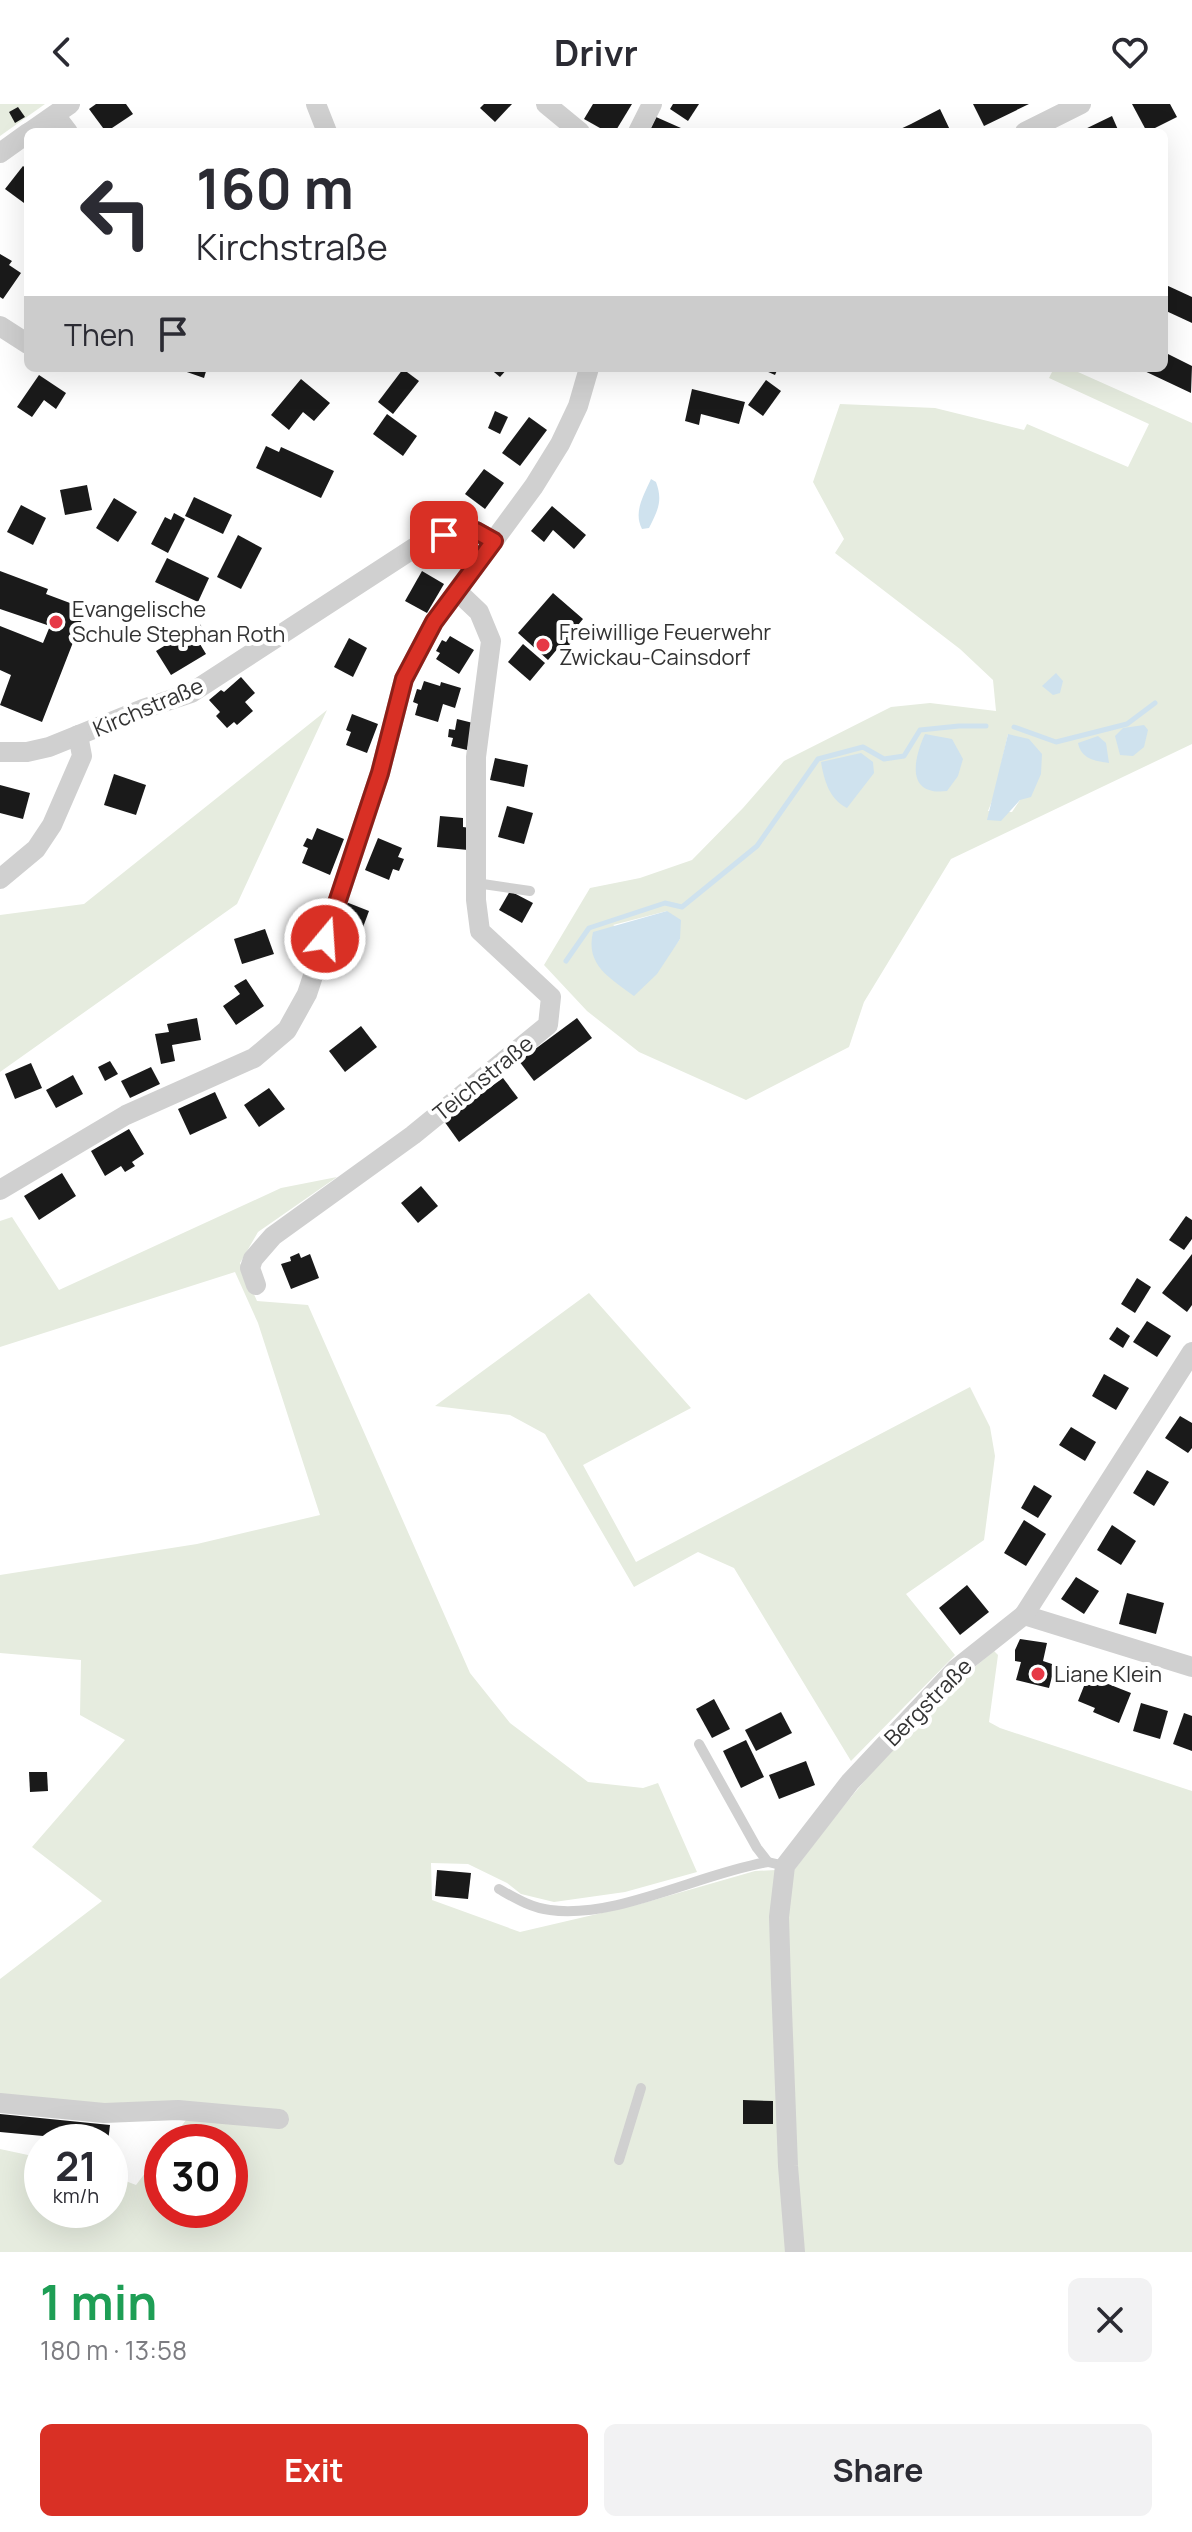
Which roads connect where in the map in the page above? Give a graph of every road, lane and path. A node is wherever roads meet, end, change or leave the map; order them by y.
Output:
1 (316, 104) edge
2 (546, 104) edge
3 (652, 104) edge
4 (1081, 104) edge
5 (62, 109) edge
6 (36, 128) edge
7 (325, 128) edge
8 (575, 128) edge
9 (640, 128) edge
10 (1033, 128) edge
11 (24, 136) edge
12 (0, 153) edge
13 (0, 326) edge
14 (24, 341) edge
15 (588, 372) edge
16 (494, 541) junction
17 (458, 592) junction
18 (78, 735) junction
19 (0, 752) edge
20 (0, 879) edge
21 (476, 883) junction
22 (530, 891) dead end
23 (0, 1190) edge
24 (256, 1285) dead end
25 (1192, 1352) edge
26 (1024, 1615) junction
27 (1192, 1667) edge
28 (699, 1744) dead end
29 (776, 1864) junction
30 (499, 1889) dead end
31 (641, 2088) dead end
32 (0, 2103) edge
33 (279, 2119) dead end
34 (619, 2160) dead end
35 (795, 2252) edge

1 - 7 street
2 - 8 street
3 - 9 street
4 - 10 street
5 - 6 street
11 - 12 street
13 - 14 street
15 - 16 street
16 - 17 street
16 - 18 street, Kirchstraße
17 - 21 street, Teichstraße
17 - 23 street
18 - 19 street, Kirchstraße
18 - 20 street
21 - 22 lane
21 - 24 street, Teichstraße
25 - 26 street, Bergstraße
26 - 27 street
26 - 29 street, Bergstraße
28 - 29 lane
29 - 30 lane
29 - 35 street
31 - 34 lane
32 - 33 street

